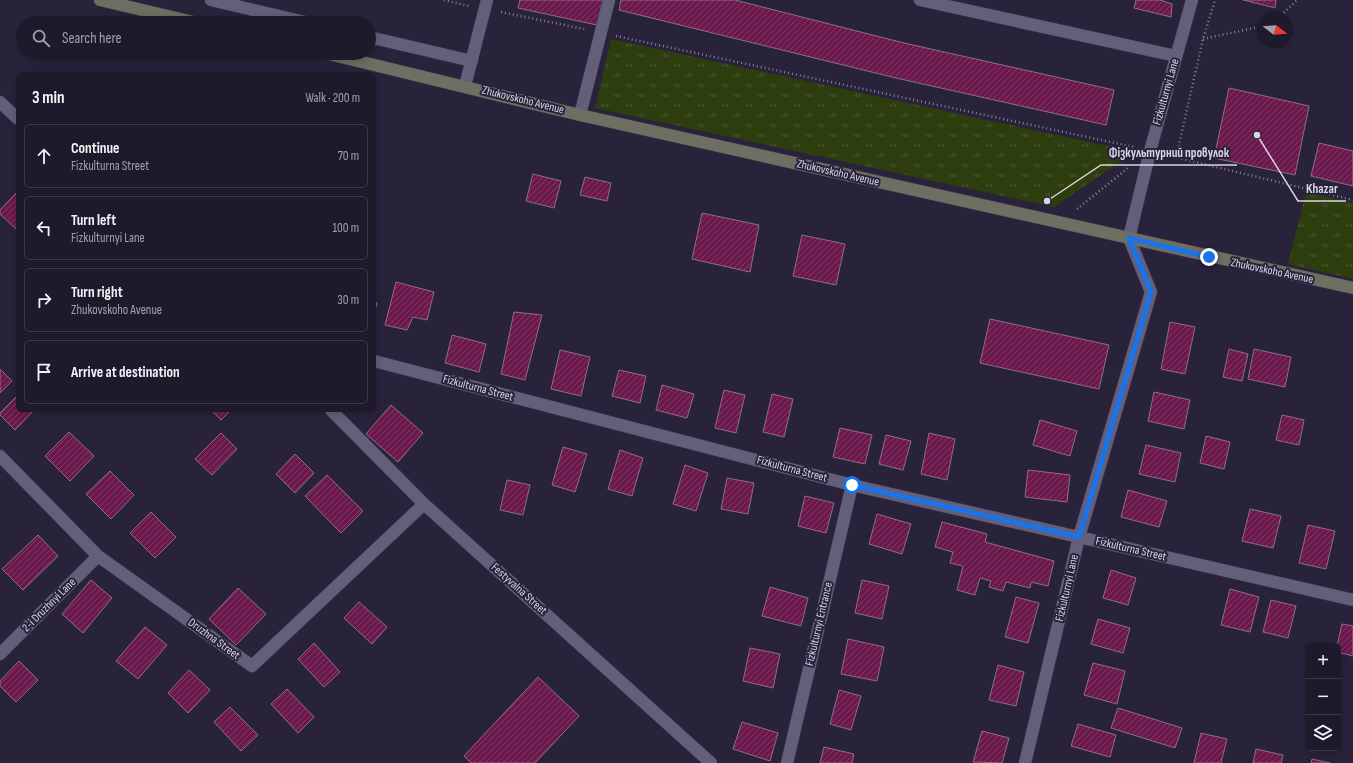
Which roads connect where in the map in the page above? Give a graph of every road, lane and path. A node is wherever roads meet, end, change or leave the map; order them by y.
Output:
1 (100, 0) edge
2 (211, 0) edge
3 (444, 0) edge
4 (609, 0) edge
5 (920, 0) edge
6 (1192, 0) edge
7 (1215, 0) edge
8 (1297, 0) edge
9 (486, 5) edge
10 (1284, 12) edge
11 (168, 16) edge
12 (279, 16) edge
13 (1257, 27) edge
14 (601, 33) junction
15 (376, 39) edge
16 (1203, 39) junction
17 (1176, 56) junction
18 (355, 60) edge
19 (472, 61) junction
20 (465, 86) junction
21 (0, 102) edge
22 (580, 115) junction
23 (16, 116) edge
24 (1150, 151) junction
25 (1176, 158) junction
26 (1353, 200) edge
27 (1075, 210) dead end
28 (1129, 238) junction
29 (1353, 288) edge
30 (376, 362) edge
31 (334, 412) edge
32 (0, 456) edge
33 (852, 485) junction
34 (424, 504) junction
35 (1079, 537) junction
36 (98, 556) junction
37 (1353, 600) edge
38 (0, 654) edge
39 (711, 763) edge
40 (787, 763) edge
41 (1027, 763) edge

1 - 11 street
2 - 12 street
3 - 9 path
4 - 14 street
5 - 17 street
6 - 17 street, Fizkulturnyi Lane
7 - 16 path
8 - 10 path
9 - 14 path
9 - 19 street
13 - 16 path
14 - 22 street
14 - 24 path
15 - 19 street
16 - 25 path
17 - 24 street, Fizkulturnyi Lane
18 - 20 street, Zhukovskoho Avenue
19 - 20 street
20 - 22 street, Zhukovskoho Avenue
21 - 23 street
22 - 28 street, Zhukovskoho Avenue
24 - 25 path
24 - 27 path
24 - 28 street, Fizkulturnyi Lane
25 - 26 path
28 - 29 street, Zhukovskoho Avenue
28 - 35 street, Fizkulturnyi Lane
30 - 33 street, Fizkulturna Street
31 - 34 street, Festyvalna Street
32 - 36 street, Druzhna Street
33 - 35 street, Fizkulturna Street
33 - 40 street, Fizkulturnyi Entrance
34 - 36 street, Druzhna Street
34 - 39 street, Festyvalna Street
35 - 37 street, Fizkulturna Street
35 - 41 street, Fizkulturnyi Lane
36 - 38 street, 2-i Druzhnyi Lane

